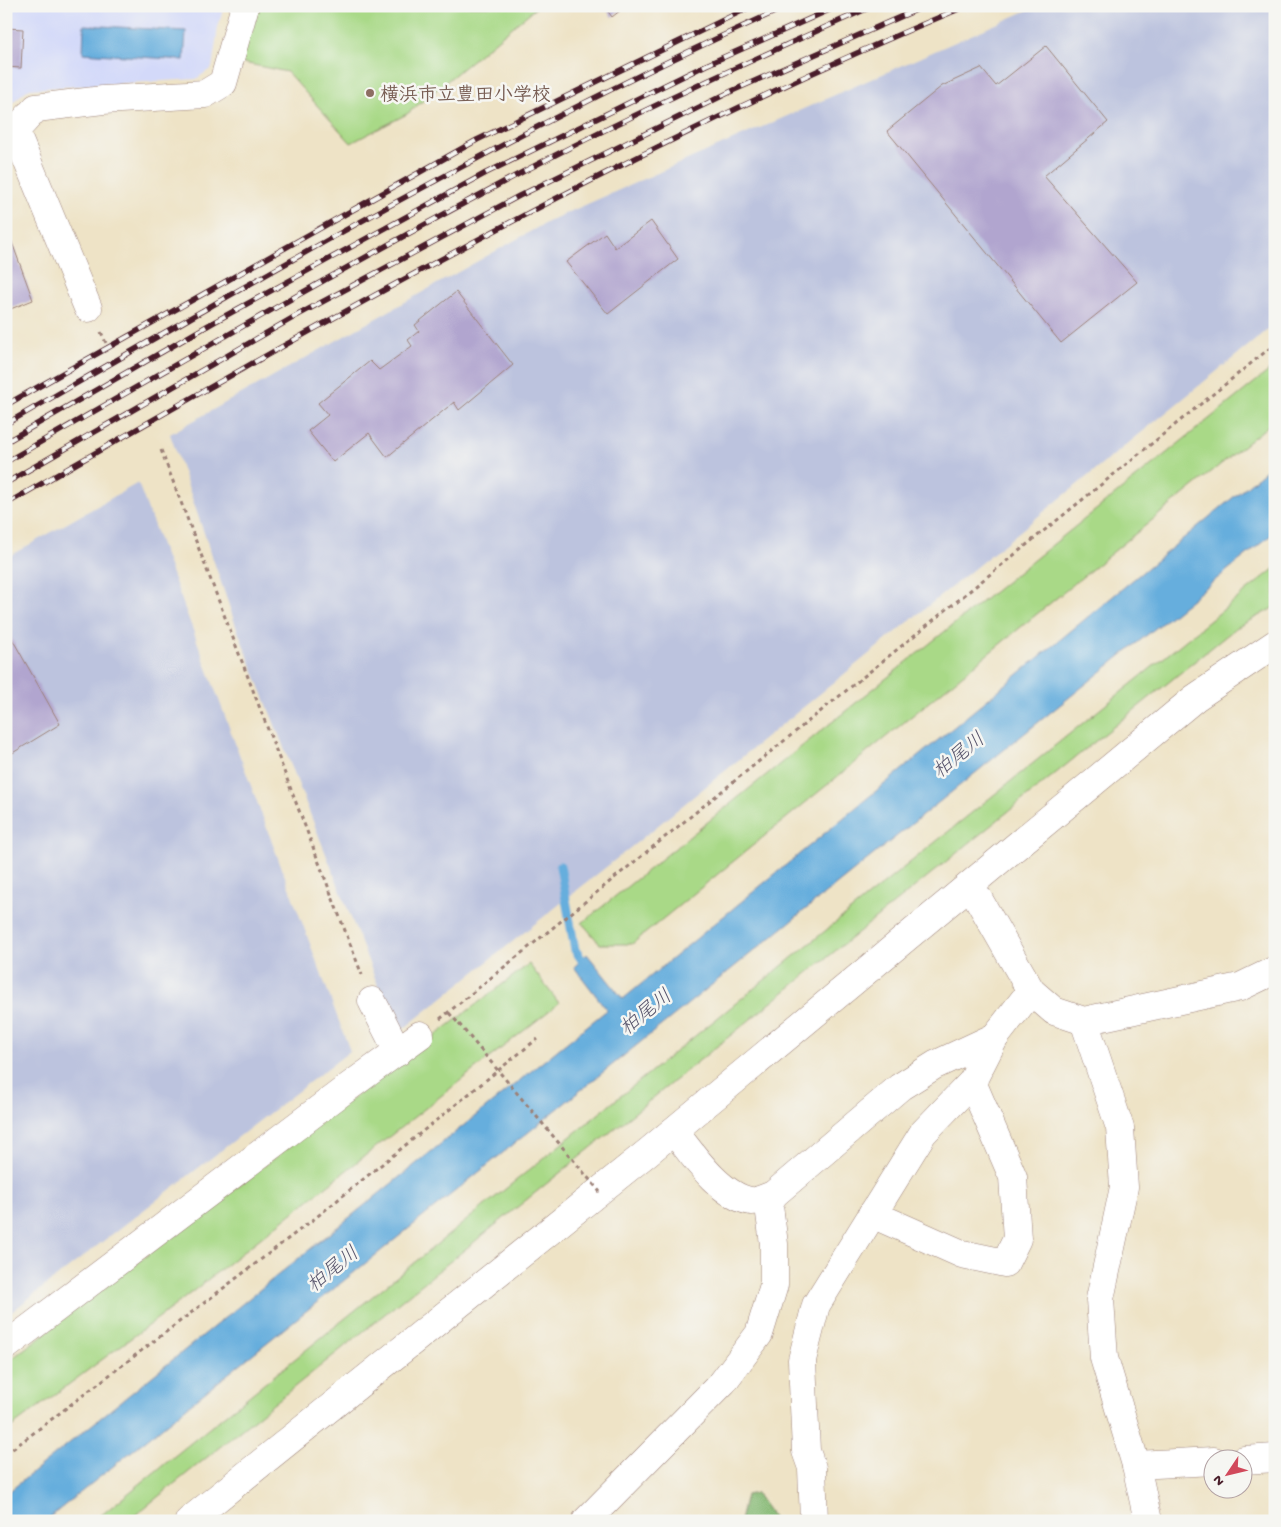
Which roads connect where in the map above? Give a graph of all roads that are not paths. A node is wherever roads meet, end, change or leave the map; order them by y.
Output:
1 (245, 6) edge
2 (10, 130) edge
3 (88, 308) dead end
4 (1275, 644) edge
5 (971, 886) junction
6 (1275, 970) edge
7 (1031, 991) junction
8 (372, 1001) road end
9 (1084, 1021) junction
10 (420, 1035) road end
11 (995, 1037) junction
12 (398, 1052) junction
13 (972, 1082) junction
14 (674, 1132) junction
15 (773, 1195) junction
16 (872, 1214) junction
17 (6, 1346) edge
18 (1275, 1458) edge
19 (1254, 1459) edge
20 (1204, 1462) edge
21 (1136, 1465) junction
22 (189, 1521) edge
23 (586, 1521) edge
24 (814, 1521) edge
25 (1148, 1521) edge

1 - 2 street
2 - 3 street
4 - 5 street
5 - 7 street
5 - 14 street
6 - 9 street
7 - 9 street
7 - 11 street
8 - 12 street
9 - 21 street
10 - 12 street
11 - 13 street
11 - 15 street
12 - 17 street
13 - 16 street
13 - 16 street
14 - 15 street
14 - 22 street
15 - 23 street
16 - 24 street
18 - 19 street
20 - 21 street
21 - 25 street

